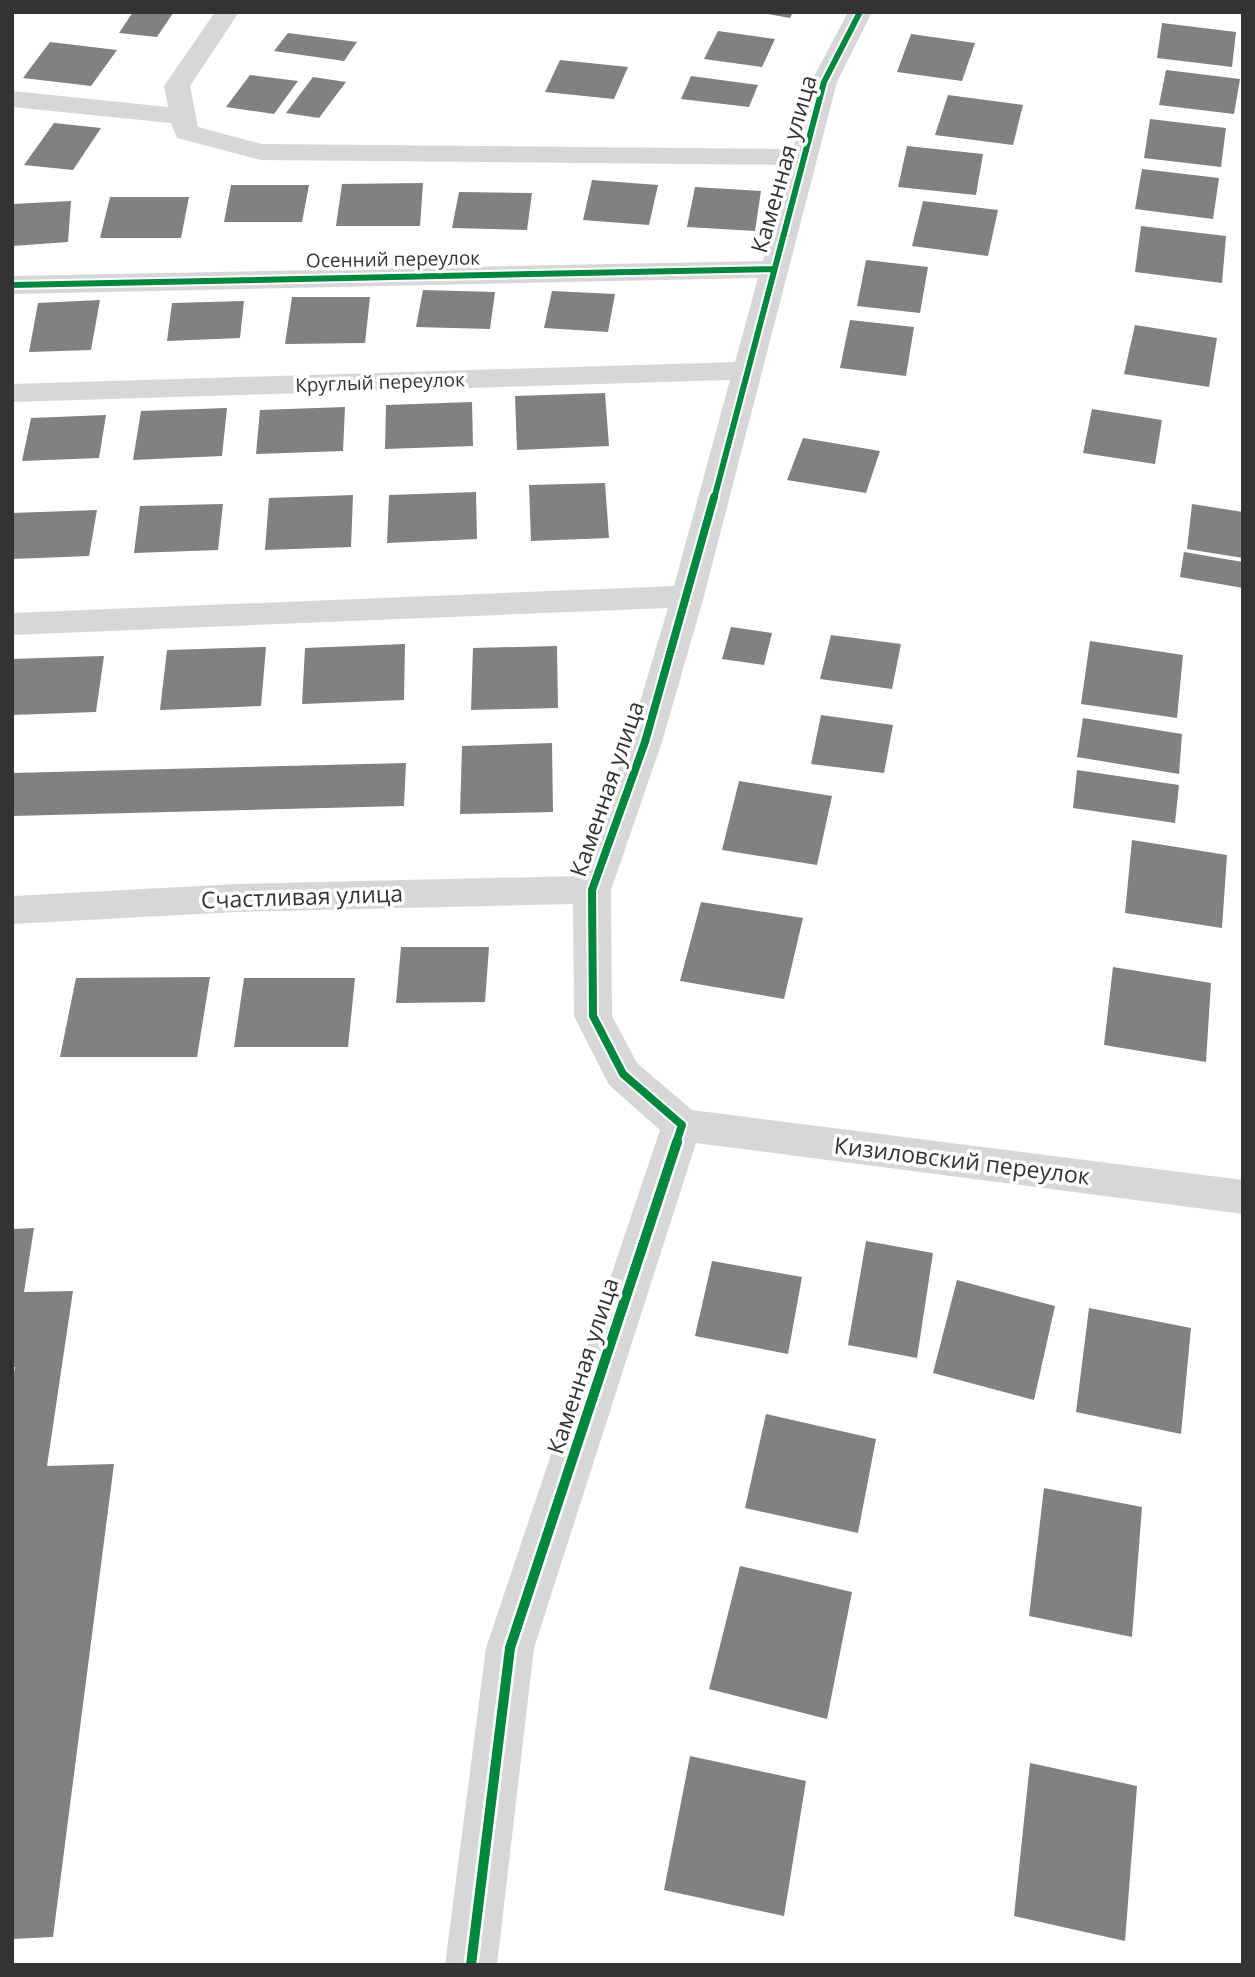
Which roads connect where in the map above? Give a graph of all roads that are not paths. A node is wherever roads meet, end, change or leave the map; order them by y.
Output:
1 (227, 12) edge
2 (860, 12) edge
3 (12, 99) edge
4 (183, 116) junction
5 (804, 157) junction
6 (774, 269) junction
7 (12, 285) edge
8 (747, 371) junction
9 (12, 393) edge
10 (688, 596) junction
11 (12, 624) edge
12 (592, 890) junction
13 (12, 910) edge
14 (682, 1125) junction
15 (1243, 1198) edge
16 (471, 1965) edge

1 - 4 street
2 - 5 street, Каменная улица
3 - 4 street
4 - 5 street
5 - 6 street, Каменная улица
6 - 7 street, Осенний переулок
6 - 8 street, Каменная улица
8 - 9 street, Круглый переулок
8 - 10 street, Каменная улица
10 - 11 street
10 - 12 street, Каменная улица
12 - 13 street, Счастливая улица
12 - 14 street, Каменная улица
14 - 15 street, Кизиловский переулок
14 - 16 street, Каменная улица

